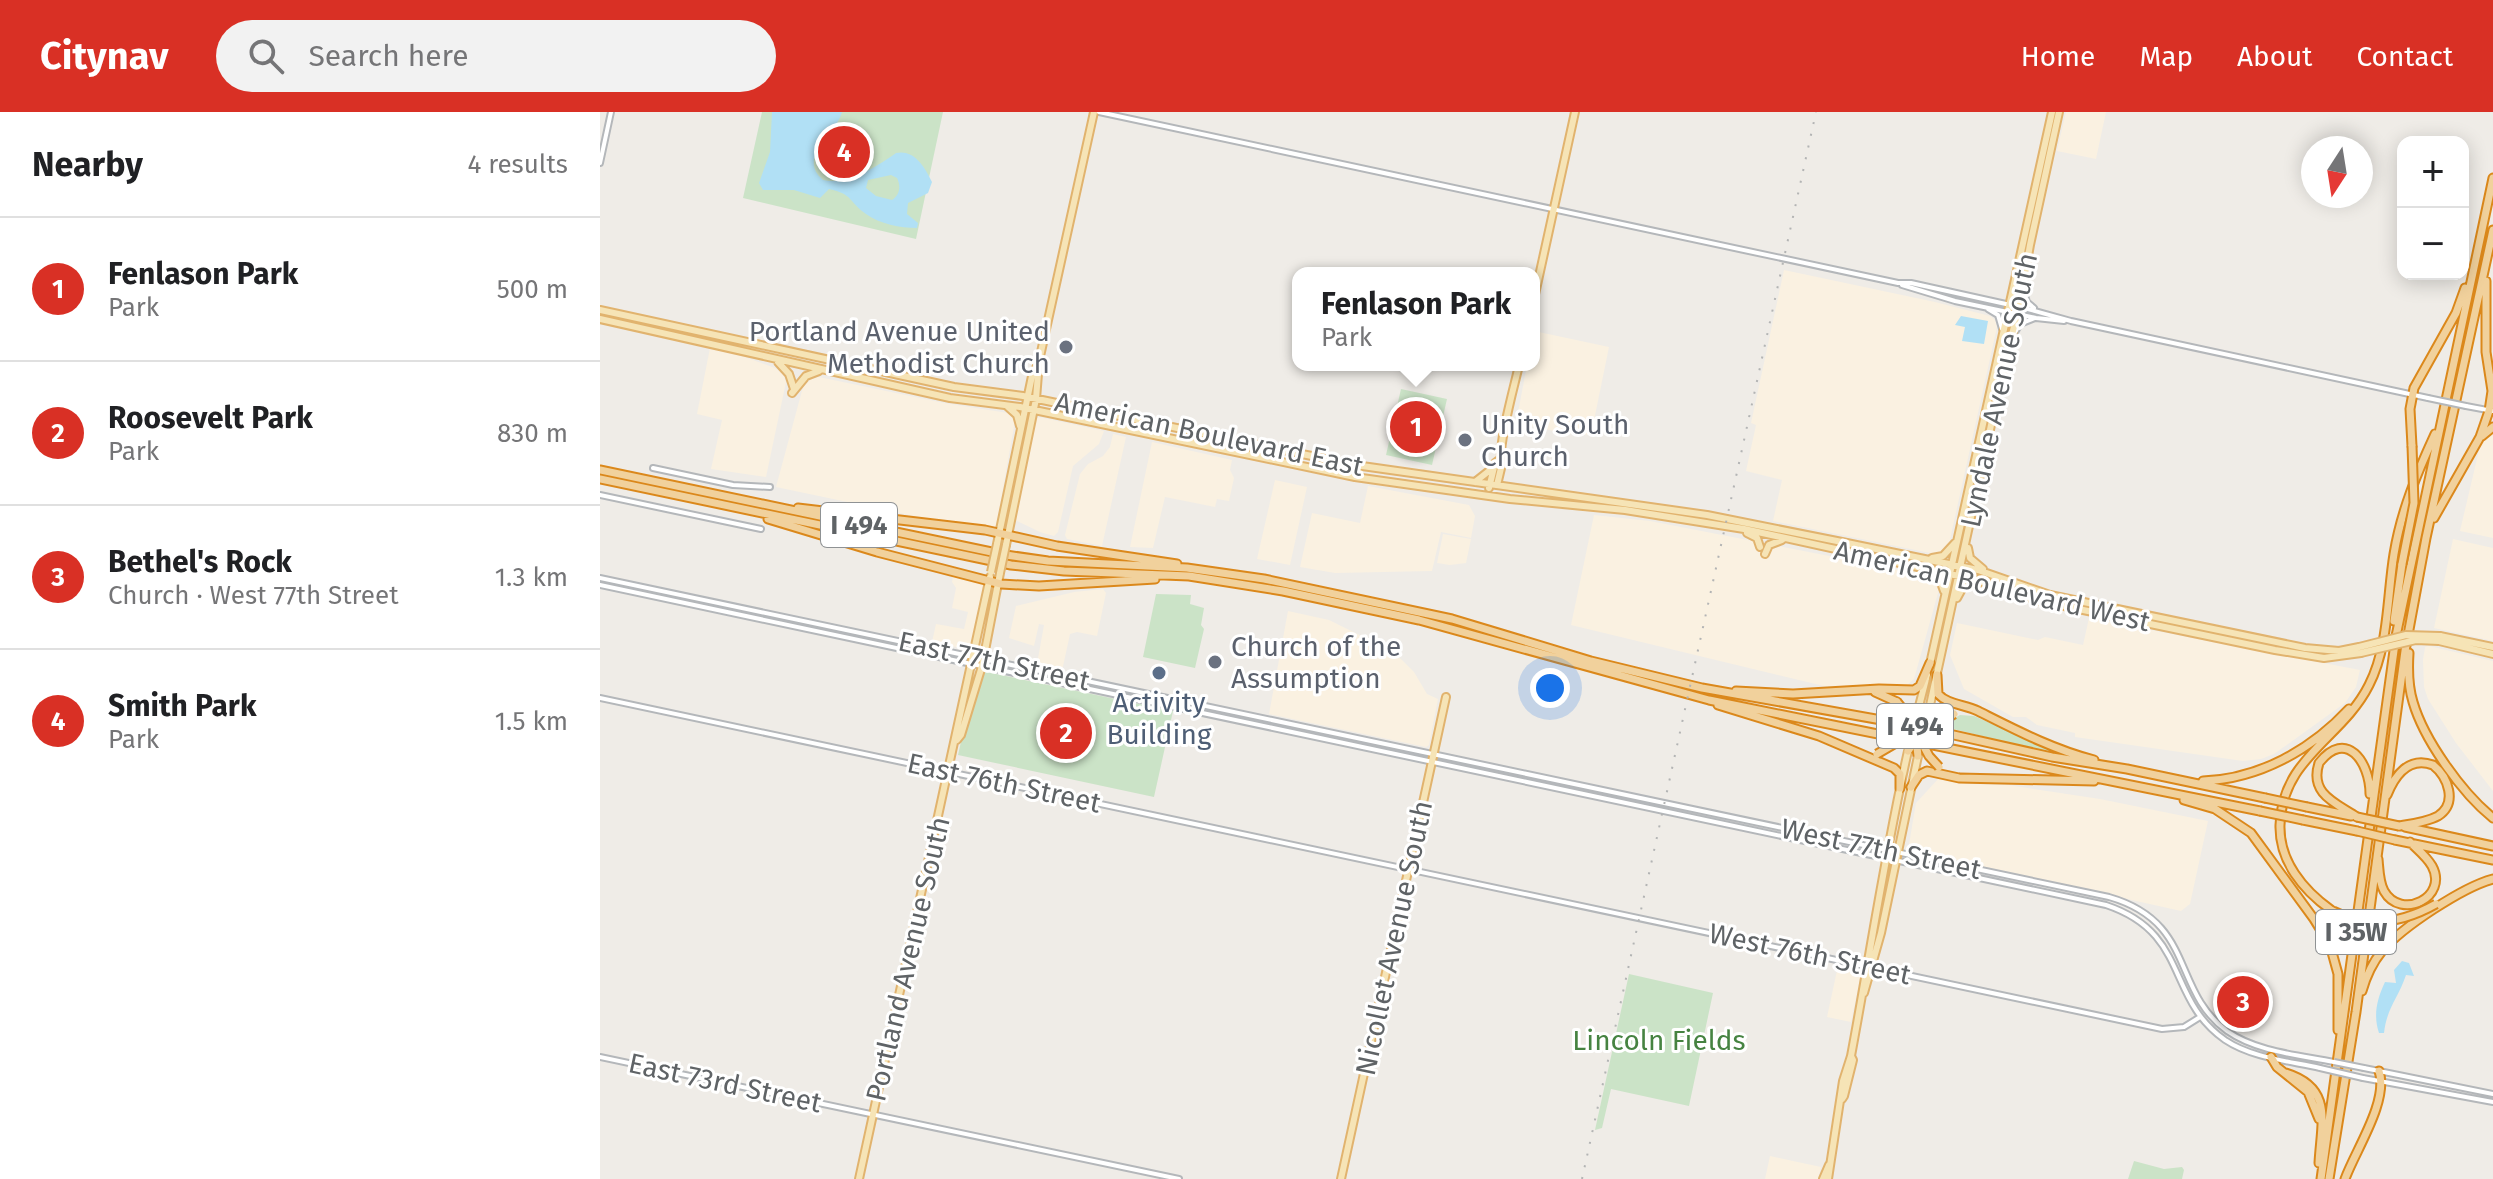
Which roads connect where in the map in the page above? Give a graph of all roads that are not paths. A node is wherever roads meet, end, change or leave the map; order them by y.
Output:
1 (611, 112) edge
2 (1096, 112) edge
3 (1575, 112) edge
4 (2052, 112) edge
5 (2059, 112) edge
6 (600, 163) edge
7 (2493, 178) edge
8 (1553, 209) junction
9 (2493, 230) edge
10 (2488, 251) junction
11 (2473, 268) junction
12 (1540, 271) edge
13 (1898, 283) junction
14 (2023, 289) junction
15 (1982, 307) junction
16 (2009, 308) junction
17 (600, 310) edge
18 (2019, 310) junction
19 (2040, 311) junction
20 (2036, 318) junction
21 (600, 319) edge
22 (2071, 321) junction
23 (637, 322) junction
24 (2002, 334) junction
25 (2013, 336) junction
26 (775, 360) junction
27 (1039, 361) junction
28 (824, 371) junction
29 (1518, 371) edge
30 (1032, 376) junction
31 (933, 383) junction
32 (1005, 393) junction
33 (2492, 393) edge
34 (931, 394) junction
35 (2413, 394) junction
36 (1032, 398) junction
37 (1000, 404) junction
38 (1030, 408) junction
39 (2492, 412) edge
40 (1137, 419) junction
41 (2441, 421) junction
42 (1152, 422) junction
43 (2493, 427) edge
44 (1135, 430) junction
45 (1020, 432) junction
46 (1150, 433) junction
47 (2480, 437) junction
48 (1499, 460) junction
49 (1494, 467) junction
50 (653, 468) dead end
51 (600, 470) edge
52 (1410, 473) junction
53 (600, 479) edge
54 (1474, 482) junction
55 (1493, 485) junction
56 (1409, 486) junction
57 (770, 487) dead end
58 (600, 495) edge
59 (1566, 495) junction
60 (1491, 496) junction
61 (762, 504) junction
62 (1565, 504) junction
63 (732, 507) junction
64 (1732, 527) junction
65 (761, 529) dead end
66 (1004, 534) junction
67 (1789, 539) junction
68 (1957, 540) junction
69 (1967, 541) junction
70 (1922, 558) junction
71 (1952, 564) junction
72 (1961, 566) junction
73 (1921, 568) junction
74 (1203, 570) junction
75 (1950, 574) junction
76 (1990, 574) junction
77 (2420, 574) junction
78 (1189, 576) junction
79 (1959, 576) junction
80 (600, 578) edge
81 (993, 578) junction
82 (1990, 584) junction
83 (600, 585) edge
84 (1944, 599) junction
85 (1952, 608) junction
86 (2408, 639) junction
87 (2439, 639) junction
88 (2493, 647) edge
89 (2360, 650) junction
90 (2493, 654) edge
91 (974, 660) junction
92 (983, 662) junction
93 (1930, 663) junction
94 (2391, 667) junction
95 (1937, 675) junction
96 (2370, 683) junction
97 (1702, 688) junction
98 (1869, 690) junction
99 (1446, 697) dead end
100 (600, 698) edge
101 (1709, 700) junction
102 (1918, 710) joint
103 (1985, 716) junction
104 (1927, 719) joint
105 (1918, 734) junction
106 (1323, 738) junction
107 (957, 740) junction
108 (1370, 741) junction
109 (1908, 751) joint
110 (1854, 752) junction
111 (1433, 758) junction
112 (1917, 759) joint
113 (2127, 769) junction
114 (949, 771) junction
115 (1972, 779) junction
116 (2192, 782) junction
117 (2132, 784) junction
118 (1911, 787) junction
119 (1900, 788) junction
120 (2381, 813) junction
121 (2357, 817) junction
122 (2493, 818) edge
123 (2399, 826) junction
124 (2410, 842) junction
125 (2493, 846) edge
126 (2367, 848) junction
127 (2265, 850) junction
128 (2377, 850) junction
129 (1886, 854) junction
130 (1896, 856) junction
131 (2493, 860) edge
132 (1409, 868) junction
133 (2493, 879) edge
134 (2462, 892) junction
135 (2332, 911) junction
136 (1869, 967) junction
137 (2206, 1011) junction
138 (2356, 1012) junction
139 (2201, 1017) junction
140 (2272, 1053) junction
141 (600, 1057) edge
142 (2337, 1063) junction
143 (2379, 1071) junction
144 (2381, 1082) junction
145 (2493, 1094) edge
146 (2493, 1102) edge
147 (873, 1114) junction
148 (859, 1179) edge
149 (1179, 1179) edge
150 (1341, 1179) edge
151 (1826, 1179) edge
152 (2320, 1179) edge
153 (2329, 1179) edge
154 (2345, 1179) edge

1 - 6 street
2 - 8 street
2 - 27 main road, Portland Avenue South
3 - 8 main road
4 - 16 main road, Lyndale Avenue South
5 - 14 main road, Lyndale Avenue South
7 - 11 highway, I 35W
8 - 12 main road
8 - 13 street
9 - 10 highway, I 35W
10 - 33 highway
10 - 77 highway, I 35W
11 - 35 highway
11 - 41 highway, I 35W
13 - 15 street
13 - 16 street
14 - 18 main road, Lyndale Avenue South
14 - 19 street
15 - 16 street
15 - 24 street
16 - 18 street
16 - 24 main road, Lyndale Avenue South
17 - 23 main road, American Boulevard East
18 - 19 street
18 - 20 street
18 - 25 main road, Lyndale Avenue South
19 - 22 street
20 - 22 street
20 - 25 street
21 - 23 main road, American Boulevard East
22 - 35 street
23 - 26 main road, American Boulevard East
23 - 31 main road, American Boulevard East
24 - 68 main road, Lyndale Avenue South
25 - 69 main road, Lyndale Avenue South
26 - 28 main road, American Boulevard East
26 - 28 main road
27 - 30 main road, Portland Avenue South
27 - 36 main road, Portland Avenue South
28 - 34 main road, American Boulevard East
29 - 48 main road
30 - 32 main road
30 - 36 main road, Portland Avenue South
31 - 32 main road, American Boulevard East
31 - 34 main road
32 - 36 main road, American Boulevard East
33 - 39 highway
34 - 37 main road, American Boulevard East
35 - 39 street, bridge
35 - 94 highway, bridge
36 - 38 main road, Portland Avenue South
36 - 40 main road, American Boulevard East
37 - 38 main road, American Boulevard East
37 - 45 main road
38 - 44 main road, American Boulevard East
38 - 45 main road, Portland Avenue South
38 - 66 main road, Portland Avenue South
39 - 47 highway
40 - 42 main road, American Boulevard East
40 - 44 main road
41 - 94 highway, I 35W
41 - 96 highway
42 - 46 main road
42 - 52 main road, American Boulevard East
43 - 47 highway
44 - 46 main road, American Boulevard East
45 - 66 main road, Portland Avenue South
46 - 56 main road, American Boulevard East
47 - 77 highway
48 - 49 main road
48 - 55 main road
49 - 54 main road
49 - 55 main road
50 - 57 street
51 - 61 highway, I 494
52 - 54 main road, American Boulevard East
52 - 56 main road
53 - 63 highway, I 494
54 - 55 main road, American Boulevard East
55 - 59 main road, American Boulevard West
55 - 60 main road
56 - 60 main road, American Boulevard East
58 - 65 street
59 - 62 main road
59 - 70 main road, American Boulevard West
60 - 62 main road, American Boulevard West
61 - 66 highway
61 - 74 highway, I 494
62 - 64 main road, American Boulevard West
63 - 78 highway, I 494
63 - 81 highway
64 - 67 main road, American Boulevard West
64 - 67 main road
66 - 74 highway
66 - 81 main road, Portland Avenue South, bridge
66 - 81 main road, Portland Avenue South, bridge
67 - 73 main road, American Boulevard West
68 - 70 main road
68 - 71 main road, Lyndale Avenue South
69 - 72 main road, Lyndale Avenue South
69 - 76 main road
70 - 71 main road, American Boulevard West
71 - 72 main road, American Boulevard West
71 - 75 main road, Lyndale Avenue South
72 - 76 main road, American Boulevard West
72 - 79 main road, Lyndale Avenue South
73 - 75 main road, American Boulevard West
73 - 84 main road
74 - 97 highway, I 494
75 - 79 main road, American Boulevard West
75 - 84 main road, Lyndale Avenue South
76 - 89 main road, American Boulevard West
77 - 86 highway, I 35W
78 - 81 highway
78 - 101 highway, I 494
79 - 82 main road, American Boulevard West
79 - 85 main road, Lyndale Avenue South
80 - 91 street, East 77th Street
81 - 91 main road, Portland Avenue South
81 - 92 main road, Portland Avenue South
82 - 85 main road
82 - 89 main road, American Boulevard West
83 - 91 street, East 77th Street
84 - 93 main road, Lyndale Avenue South
85 - 95 main road, Lyndale Avenue South
86 - 120 highway, I 35W
86 - 122 highway
87 - 88 main road, American Boulevard West
87 - 89 main road, American Boulevard West, bridge
87 - 90 main road, American Boulevard West
91 - 92 street, East 77th Street
91 - 107 main road, Portland Avenue South
92 - 106 street, East 77th Street
92 - 107 main road, Portland Avenue South
92 - 108 street, East 77th Street
93 - 98 highway
93 - 102 main road, Lyndale Avenue South
94 - 126 highway, I 35W
95 - 103 highway
95 - 104 main road, Lyndale Avenue South, bridge
96 - 116 highway
96 - 135 highway
97 - 98 highway
97 - 113 highway, I 494
98 - 105 highway, bridge
99 - 111 main road, Nicollet Avenue South
100 - 114 street, East 76th Street
101 - 110 highway
101 - 117 highway, I 494
102 - 105 highway, bridge
103 - 105 highway, bridge
103 - 113 highway
104 - 105 highway, bridge
105 - 109 highway, bridge
105 - 110 highway, bridge
105 - 112 highway, bridge
105 - 115 highway, bridge
106 - 108 street
106 - 111 street, East 77th Street
107 - 114 main road, Portland Avenue South
108 - 111 street, East 77th Street
109 - 119 main road, bridge
110 - 119 highway
111 - 129 street, West 77th Street
111 - 132 main road, Nicollet Avenue South
112 - 118 main road
113 - 116 highway, I 494
114 - 132 street, East 76th Street
114 - 147 main road, Portland Avenue South
115 - 117 highway
115 - 118 highway
116 - 121 highway, I 494, bridge
117 - 124 highway, I 494, bridge
117 - 127 highway
118 - 130 main road
119 - 129 main road
120 - 123 highway
120 - 128 highway, I 35W
121 - 123 highway, I 494, bridge
121 - 126 highway
123 - 125 highway, I 494
124 - 128 highway
124 - 131 highway, I 494
126 - 142 highway, I 35W
127 - 135 highway
127 - 142 highway
128 - 138 highway, I 35W
129 - 130 street, West 77th Street
129 - 136 main road
130 - 136 main road
130 - 137 street, West 77th Street
130 - 139 street, West 77th Street
132 - 136 street, West 76th Street
132 - 150 main road, Nicollet Avenue South
133 - 134 highway
134 - 135 highway, bridge
134 - 138 highway
136 - 139 street, West 76th Street
136 - 151 main road
137 - 139 street
137 - 140 street, West 77th Street
138 - 153 highway, I 35W
139 - 140 street, West 77th Street
140 - 143 street, bridge
140 - 144 street, bridge
140 - 152 highway
141 - 147 street, East 73rd Street
142 - 152 highway, I 35W
143 - 144 highway
143 - 145 street
144 - 146 street
144 - 154 highway
147 - 148 main road, Portland Avenue South
147 - 149 street, East 73rd Street

